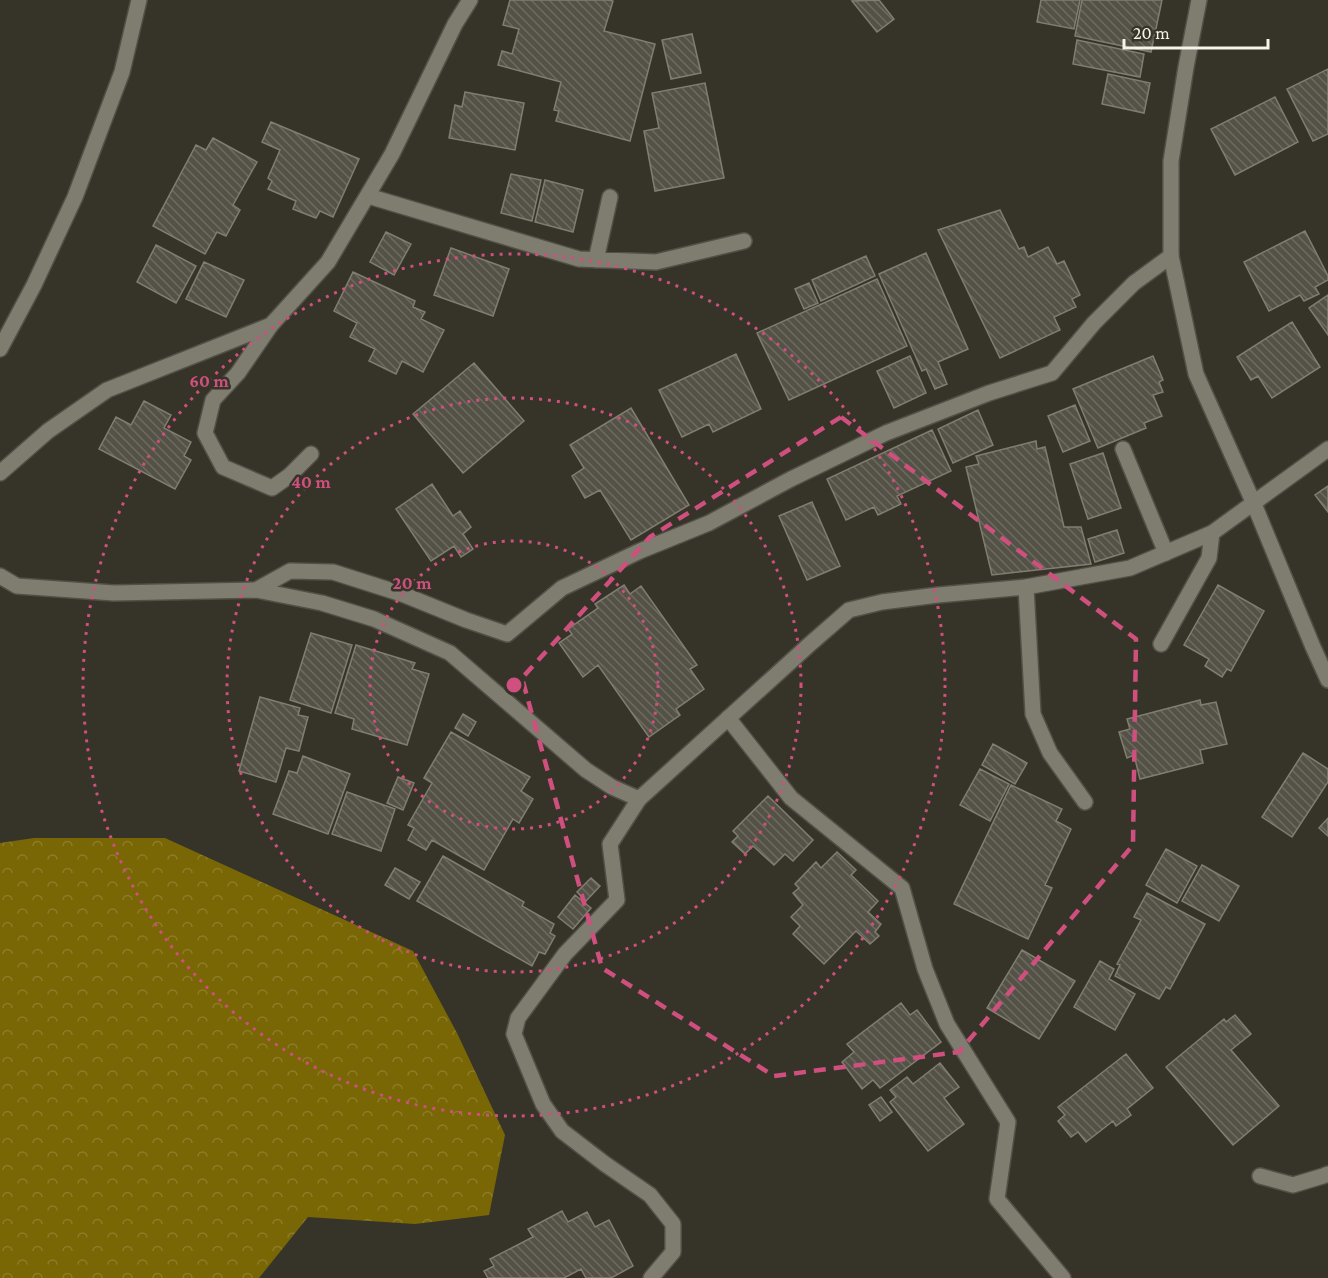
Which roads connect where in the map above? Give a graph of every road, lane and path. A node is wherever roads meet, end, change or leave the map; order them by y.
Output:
1 (139, 0) edge
2 (470, 0) edge
3 (1199, 0) edge
4 (368, 196) junction
5 (610, 197) dead end
6 (744, 241) dead end
7 (1171, 256) junction
8 (596, 260) junction
9 (271, 325) junction
10 (0, 349) edge
11 (1123, 448) dead end
12 (1328, 449) edge
13 (311, 454) dead end
14 (0, 473) edge
15 (1254, 504) junction
16 (1212, 533) junction
17 (1166, 553) junction
18 (0, 576) edge
19 (1026, 587) junction
20 (256, 590) junction
21 (1161, 644) dead end
22 (1328, 680) edge
23 (728, 718) junction
24 (639, 799) junction
25 (1084, 802) dead end
26 (1328, 1174) edge
27 (1260, 1176) dead end
28 (651, 1278) edge
29 (1063, 1278) edge

1 - 10 street
2 - 4 street
3 - 7 street
4 - 8 street
4 - 9 street
5 - 8 street
6 - 8 street
7 - 15 street
7 - 20 street
9 - 13 street
9 - 14 street
11 - 17 street
12 - 15 street
15 - 16 street
15 - 22 street
16 - 17 street
16 - 21 street
17 - 19 street
18 - 20 street
19 - 23 street
19 - 25 street
20 - 24 street
23 - 24 street
23 - 29 street
24 - 28 street
26 - 27 street

